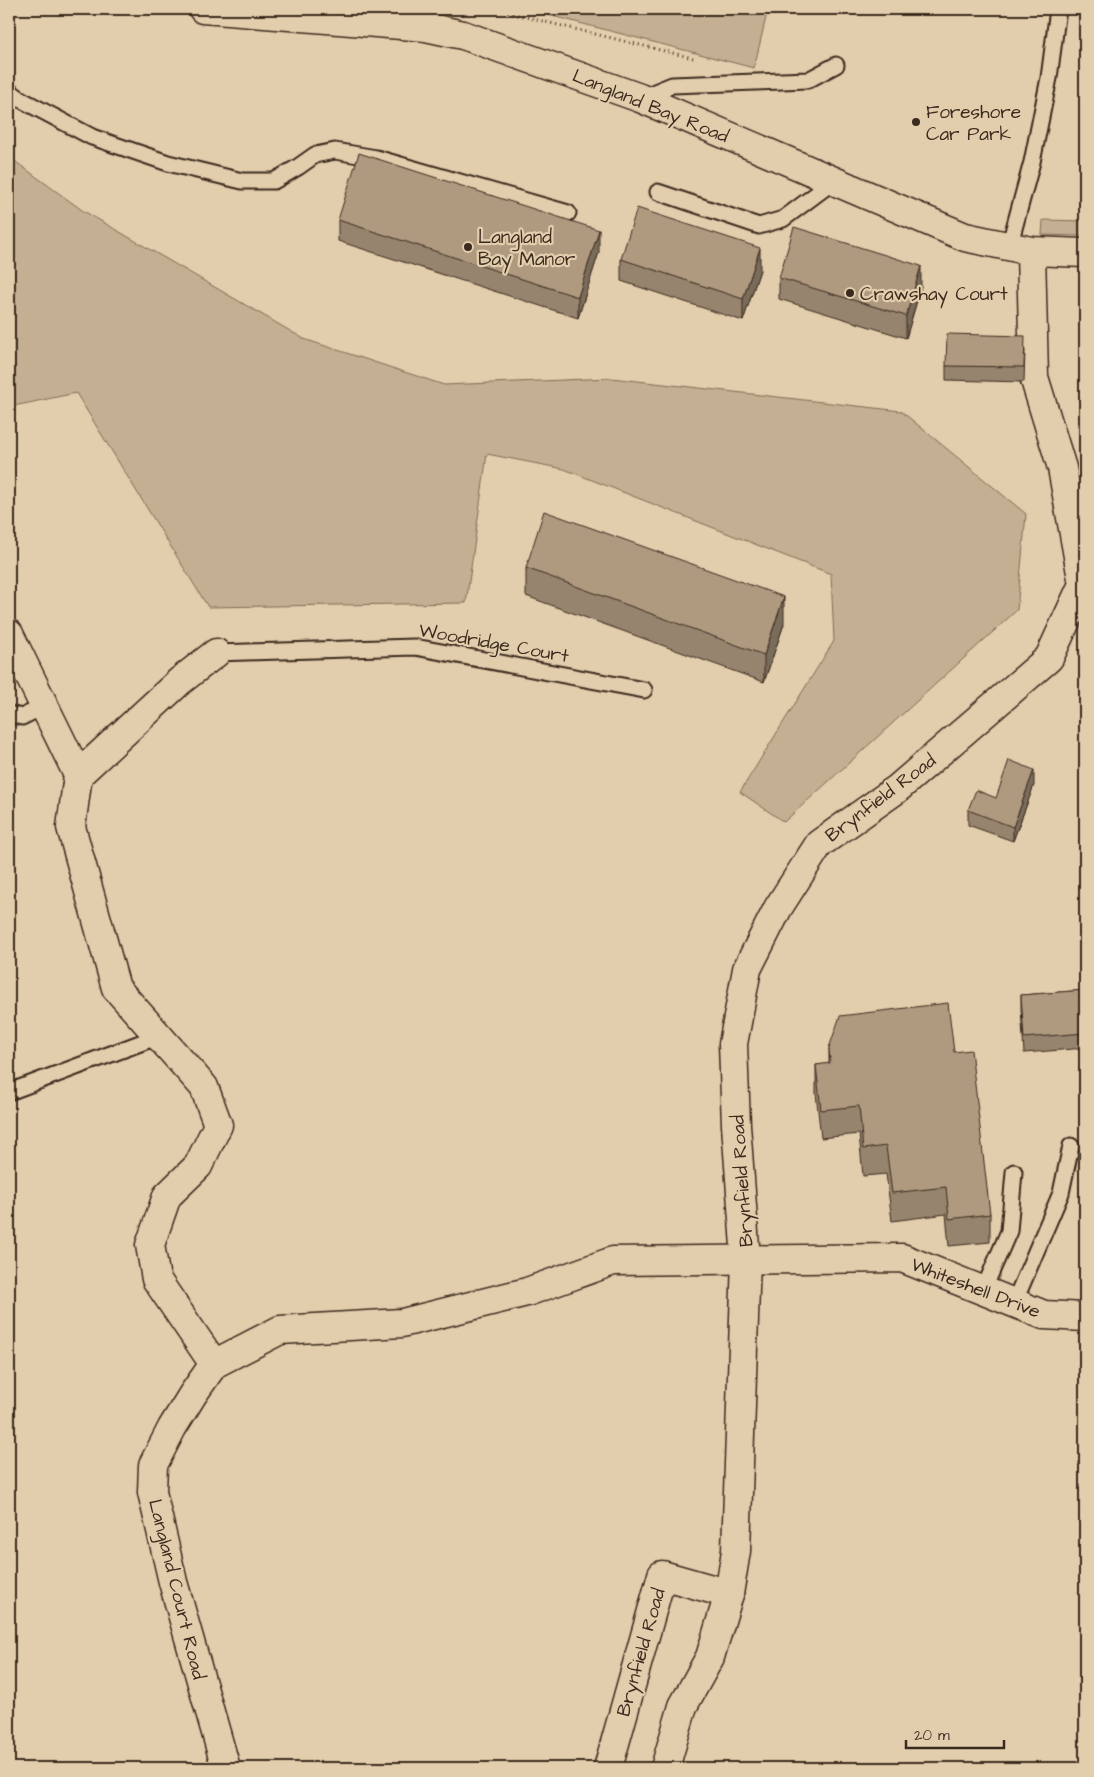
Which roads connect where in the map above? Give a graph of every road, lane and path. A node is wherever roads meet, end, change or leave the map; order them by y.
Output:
1 (203, 9) edge
2 (493, 9) edge
3 (1058, 9) edge
4 (702, 60) dead end
5 (836, 65) dead end
6 (9, 91) edge
7 (640, 98) junction
8 (834, 181) junction
9 (658, 192) dead end
10 (568, 213) dead end
11 (1020, 249) junction
12 (1085, 253) edge
13 (9, 634) edge
14 (216, 653) joint
15 (644, 690) dead end
16 (44, 706) junction
17 (9, 714) edge
18 (78, 774) junction
19 (159, 1036) junction
20 (9, 1092) edge
21 (1071, 1146) dead end
22 (1014, 1172) dead end
23 (746, 1260) junction
24 (982, 1291) junction
25 (1014, 1304) junction
26 (1085, 1317) edge
27 (214, 1364) junction
28 (729, 1594) junction
29 (226, 1768) edge
30 (608, 1768) edge
31 (664, 1768) edge

1 - 7 street, Langland Bay Road
2 - 4 path
3 - 11 lane
5 - 7 lane
6 - 10 lane
7 - 8 street, Langland Bay Road
8 - 9 lane
8 - 11 street, Langland Bay Road
11 - 12 street, Langland Bay Road
11 - 23 street, Brynfield Road
13 - 16 street
14 - 15 lane, Woodridge Court
14 - 18 street
16 - 17 lane
16 - 18 street
18 - 19 street
19 - 20 lane
19 - 27 street
21 - 25 lane
22 - 24 lane
23 - 24 street, Whiteshell Drive
23 - 27 street, Langland Court Road
23 - 28 street, Brynfield Road
24 - 25 street, Whiteshell Drive
25 - 26 street, Whiteshell Drive
27 - 29 street, Langland Court Road
28 - 30 street, Brynfield Road
28 - 31 street, Brynfield Road

